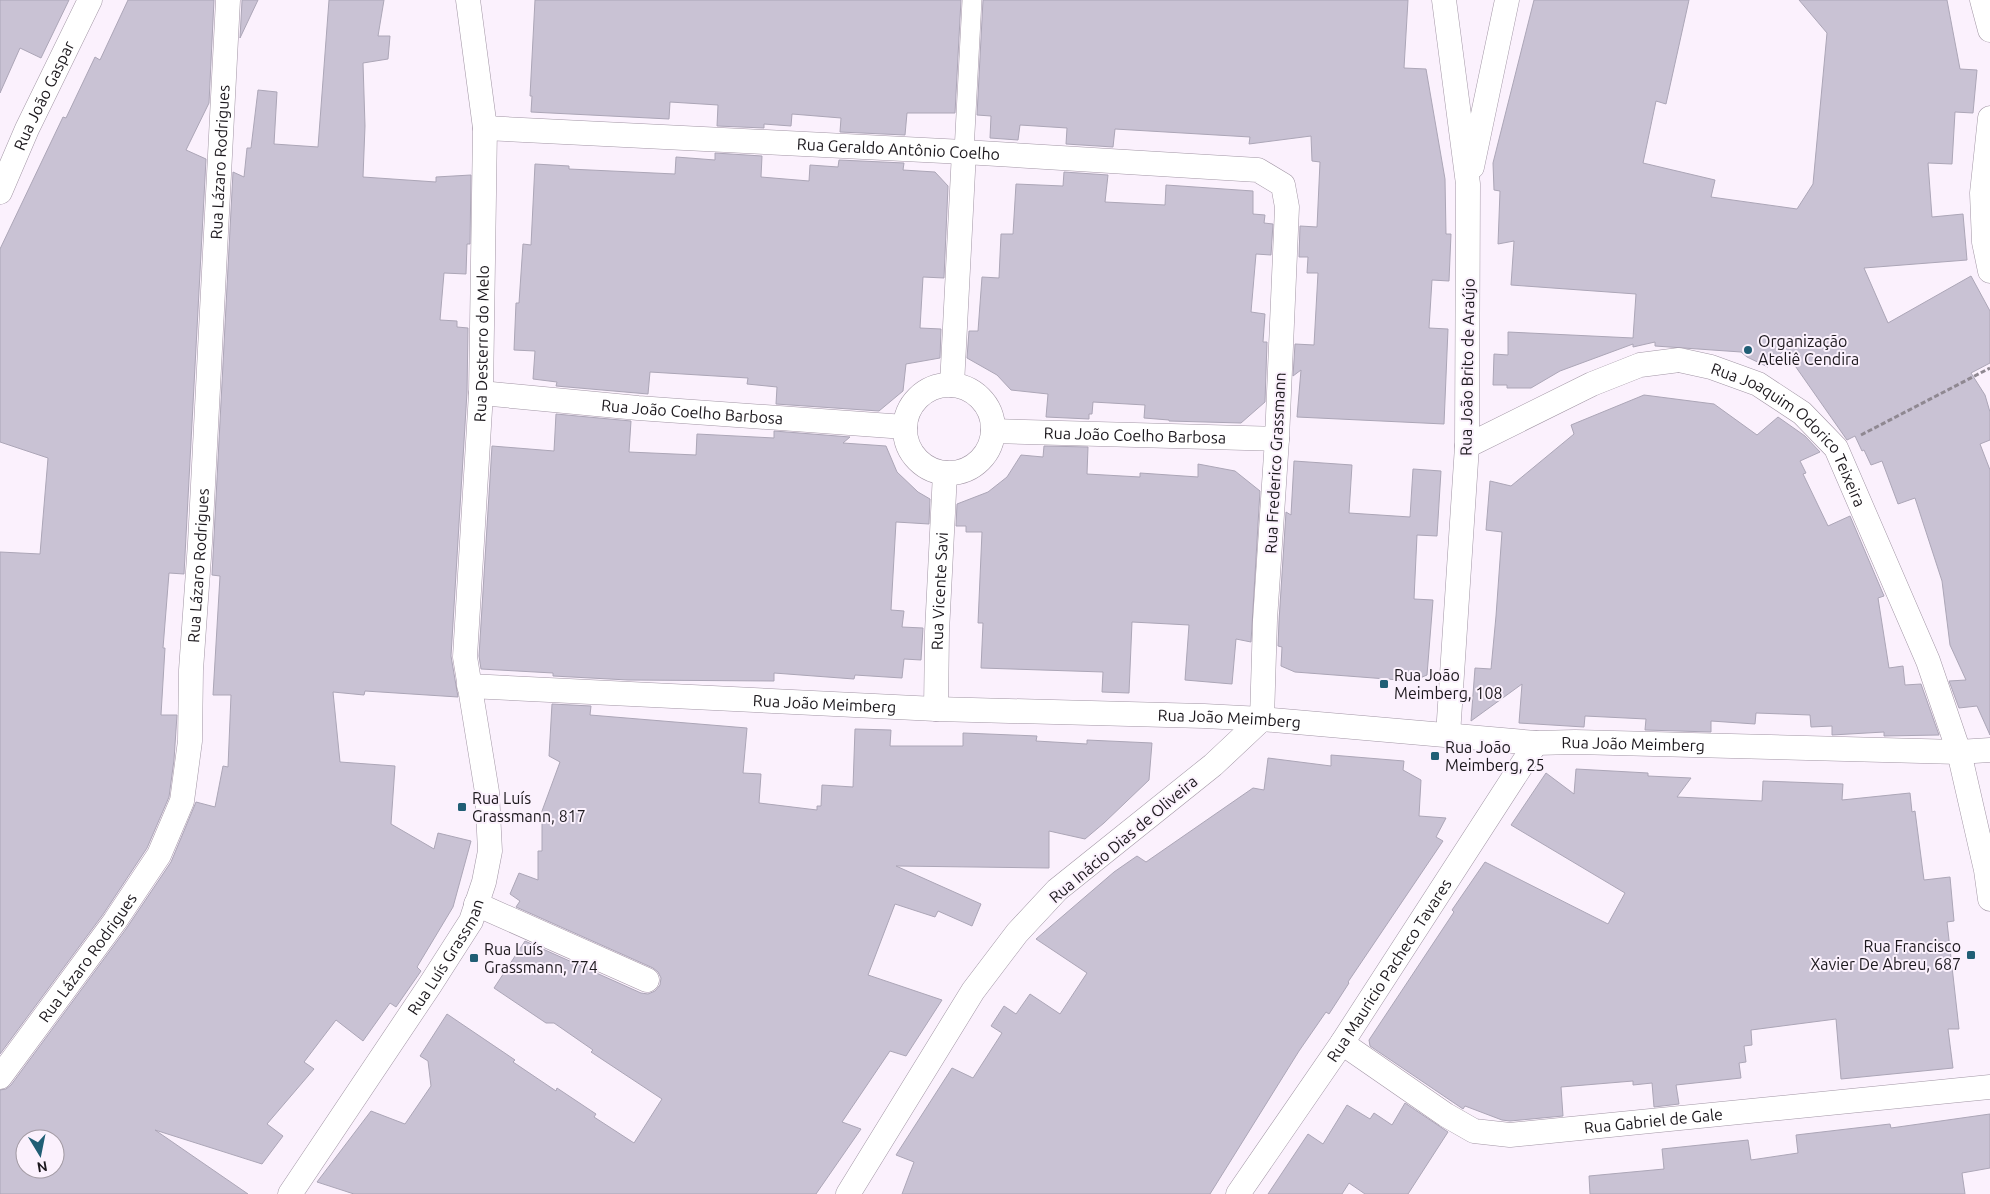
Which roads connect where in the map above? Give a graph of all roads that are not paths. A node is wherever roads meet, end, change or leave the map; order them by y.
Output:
1 (90, 0) edge
2 (228, 0) edge
3 (468, 0) edge
4 (972, 0) edge
5 (1444, 0) edge
6 (1507, 0) edge
7 (1982, 0) edge
8 (1990, 30) edge
9 (1990, 118) edge
10 (485, 128) junction
11 (964, 152) junction
12 (1468, 184) junction
13 (0, 192) edge
14 (1287, 208) joint
15 (1990, 271) edge
16 (952, 385) junction
17 (481, 393) junction
18 (904, 427) junction
19 (993, 432) junction
20 (1277, 439) junction
21 (1467, 446) junction
22 (945, 473) junction
23 (469, 686) junction
24 (936, 709) junction
25 (1262, 719) junction
26 (1448, 735) junction
27 (1536, 743) junction
28 (1990, 750) edge
29 (1959, 752) junction
30 (1988, 870) edge
31 (1990, 899) edge
32 (476, 904) junction
33 (647, 980) dead end
34 (1342, 1042) junction
35 (0, 1077) edge
36 (1990, 1087) edge
37 (290, 1194) edge
38 (848, 1194) edge
39 (1238, 1194) edge

1 - 13 street, Rua João Gaspar
2 - 35 street, Rua Lázaro Rodrigues
3 - 10 street, Rua Desterro do Melo
4 - 11 street
5 - 12 street, Rua João Brito de Araújo
6 - 12 street
7 - 8 street
9 - 15 street
10 - 11 street, Rua Geraldo Antônio Coelho
10 - 17 street, Rua Desterro do Melo
11 - 14 street, Rua Geraldo Antônio Coelho
11 - 16 street
12 - 21 street, Rua João Brito de Araújo
14 - 20 street, Rua Frederico Grassmann
16 - 18 street
16 - 19 street
17 - 18 street, Rua João Coelho Barbosa
17 - 23 street, Rua Desterro do Melo
18 - 22 street
19 - 20 street, Rua João Coelho Barbosa
19 - 22 street
20 - 25 street, Rua Frederico Grassmann
21 - 26 street, Rua João Brito de Araújo
21 - 29 street, Rua Joaquim Odorico Teixeira
22 - 24 street, Rua Vicente Savi
23 - 24 street, Rua João Meimberg
23 - 32 street, Rua Luís Grassman
24 - 25 street, Rua João Meimberg
25 - 26 street, Rua João Meimberg
25 - 38 street, Rua Inácio Dias de Oliveira
26 - 27 street, Rua João Meimberg
27 - 29 street, Rua João Meimberg
27 - 34 street, Rua Mauricio Pacheco Tavares
28 - 29 street, Rua João Meimberg
29 - 30 street, Rua Joaquim Odorico Teixeira
30 - 31 street, Rua Joaquim Odorico Teixeira
32 - 33 street
32 - 37 street, Rua Luís Grassman
34 - 36 street, Rua Gabriel de Gale
34 - 39 street, Rua Mauricio Pacheco Tavares

